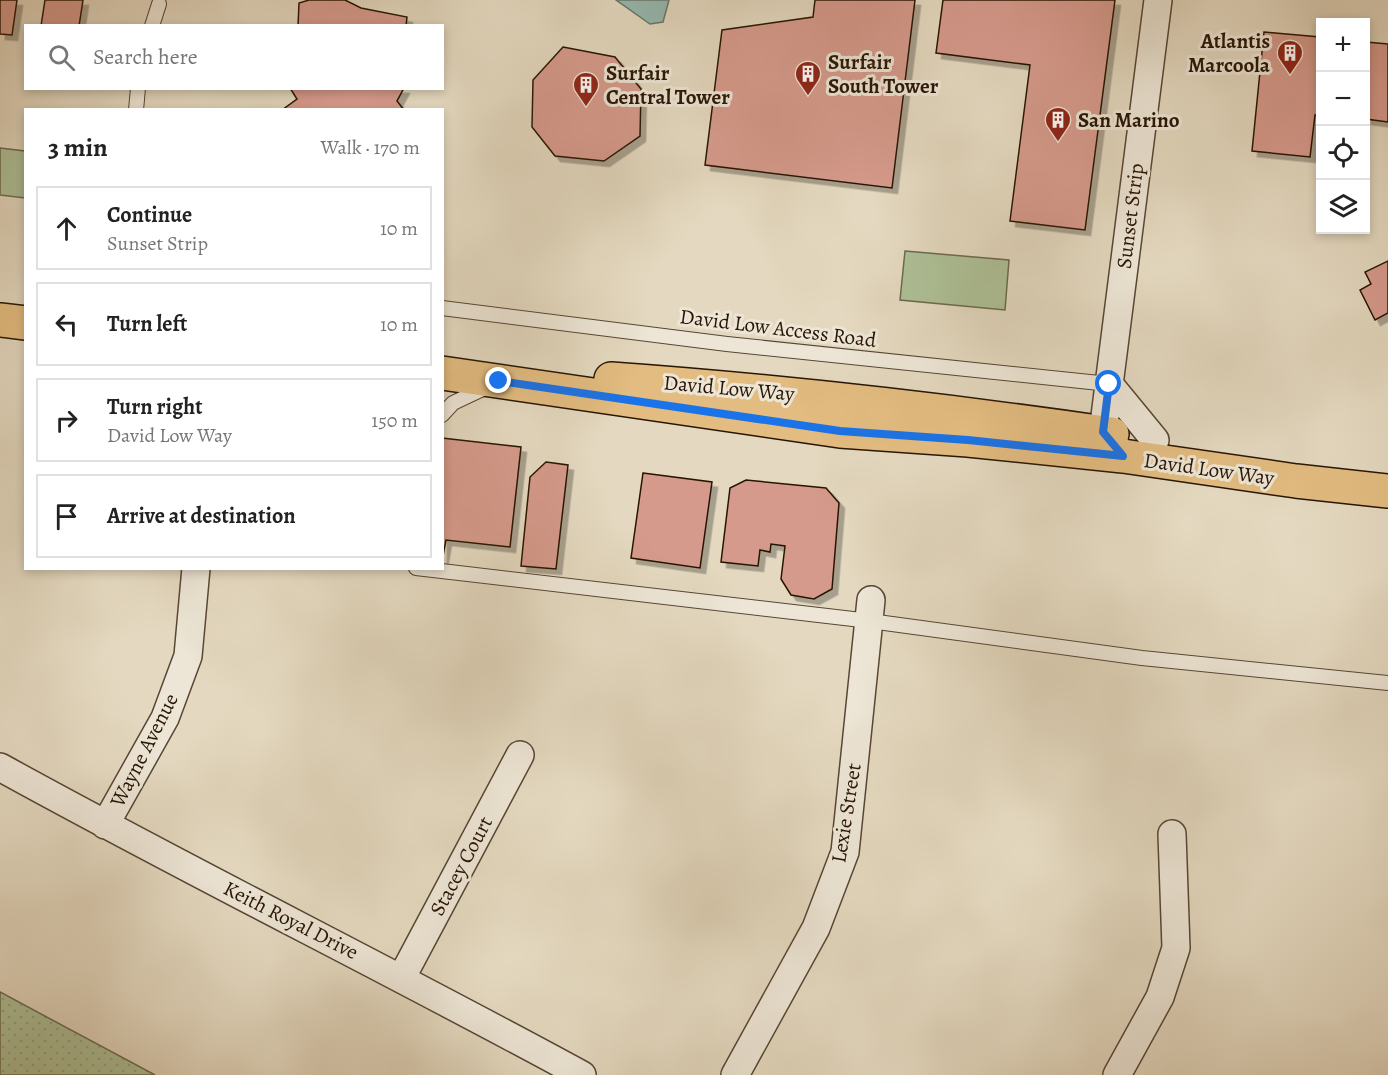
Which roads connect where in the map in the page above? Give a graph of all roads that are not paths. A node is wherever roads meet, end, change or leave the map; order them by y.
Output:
1 (1158, 0) edge
2 (159, 4) dead end
3 (153, 24) edge
4 (138, 90) edge
5 (136, 108) edge
6 (444, 308) edge
7 (0, 320) edge
8 (24, 323) edge
9 (451, 374) edge
10 (499, 381) junction
11 (1109, 384) junction
12 (444, 414) edge
13 (1155, 440) junction
14 (1113, 444) junction
15 (1388, 470) edge
16 (1388, 491) edge
17 (196, 570) edge
18 (438, 570) edge
19 (870, 610) junction
20 (1388, 683) edge
21 (520, 755) dead end
22 (0, 766) edge
23 (105, 825) junction
24 (1172, 834) dead end
25 (402, 977) junction
26 (582, 1075) edge
27 (735, 1075) edge
28 (1117, 1075) edge

1 - 11 street, Sunset Strip
2 - 3 lane
4 - 5 lane
6 - 11 lane, David Low Access Road
7 - 8 main road
9 - 10 main road, David Low Way
9 - 14 main road, David Low Way
10 - 12 lane
10 - 14 main road, David Low Way
11 - 13 street
11 - 14 street, Sunset Strip
13 - 14 main road, David Low Way
13 - 15 main road, David Low Way
14 - 16 main road, David Low Way
17 - 23 street, Wayne Avenue
18 - 19 lane
19 - 20 lane
19 - 27 street, Lexie Street
21 - 25 street, Stacey Court
22 - 23 street, Keith Royal Drive
23 - 25 street, Keith Royal Drive
24 - 28 street
25 - 26 street, Keith Royal Drive

